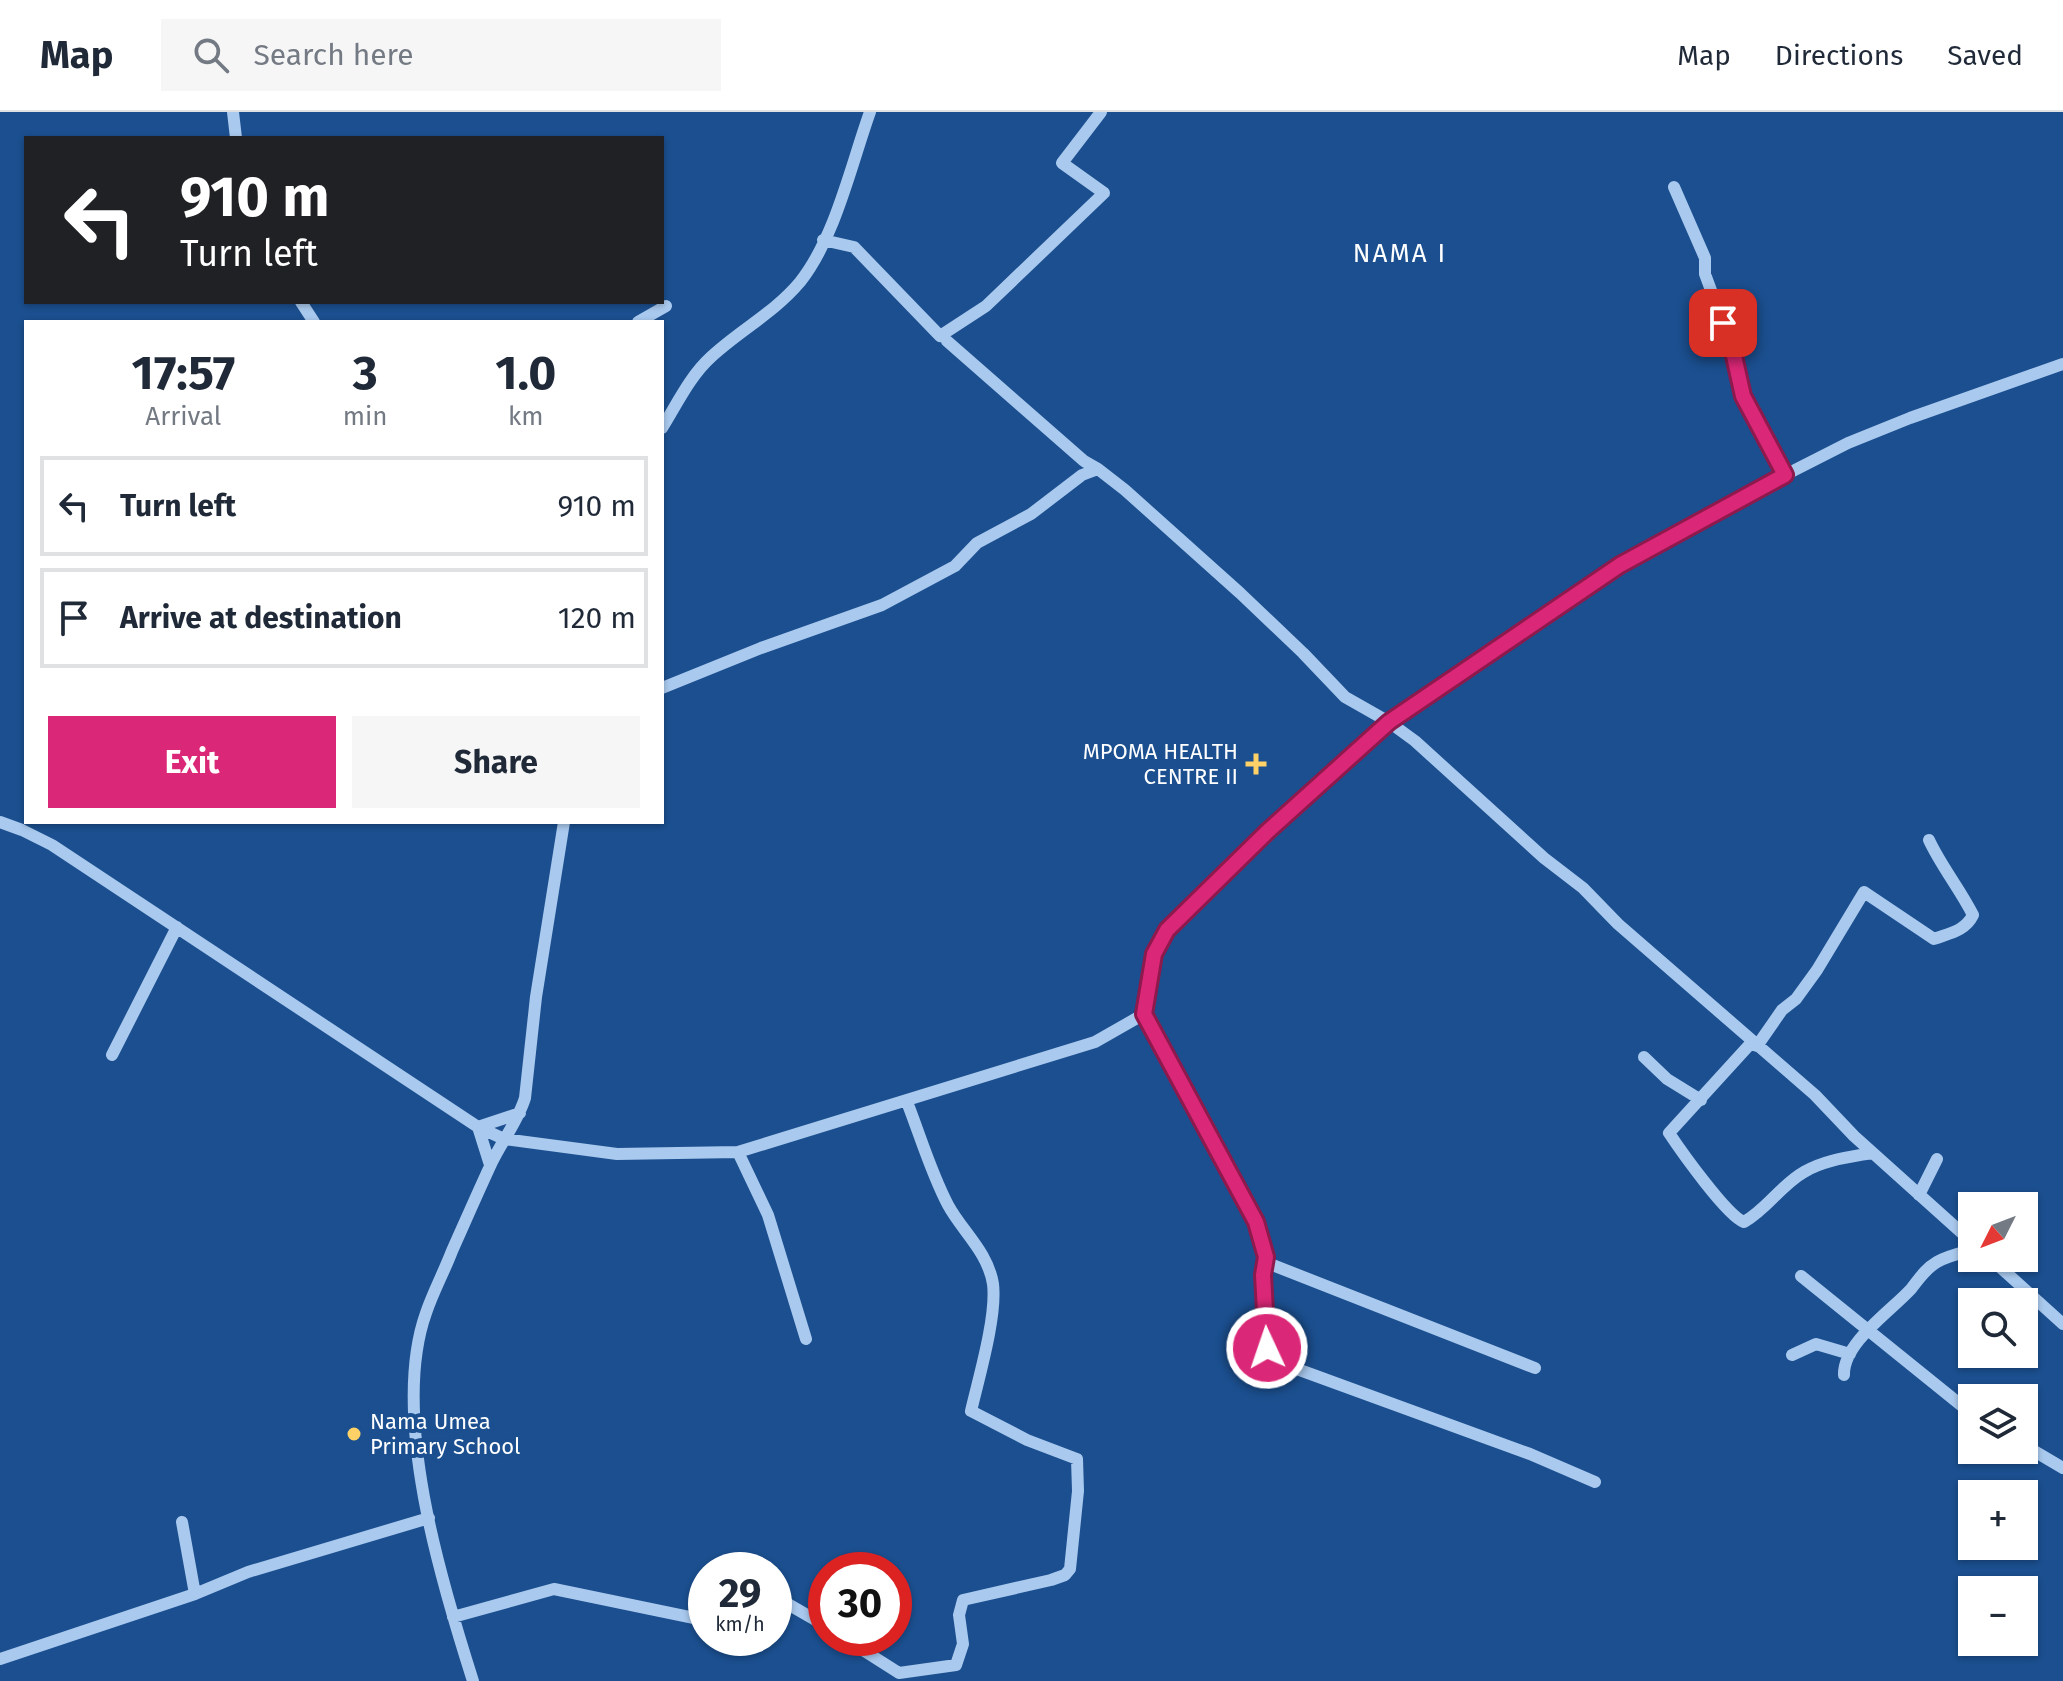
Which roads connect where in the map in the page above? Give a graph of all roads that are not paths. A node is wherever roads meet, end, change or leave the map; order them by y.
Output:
1 (233, 112) edge
2 (870, 112) edge
3 (1101, 112) edge
4 (236, 136) edge
5 (1674, 187) dead end
6 (823, 240) junction
7 (666, 306) dead end
8 (642, 320) edge
9 (947, 341) dead end
10 (2063, 364) edge
11 (664, 425) edge
12 (1098, 469) junction
13 (1785, 475) junction
14 (664, 687) edge
15 (1389, 722) junction
16 (0, 822) edge
17 (564, 824) edge
18 (1929, 840) dead end
19 (177, 927) junction
20 (1144, 1014) junction
21 (1754, 1044) junction
22 (112, 1055) dead end
23 (1644, 1057) dead end
24 (1701, 1100) junction
25 (907, 1102) junction
26 (520, 1113) junction
27 (478, 1127) junction
28 (504, 1139) junction
29 (738, 1152) junction
30 (1872, 1153) junction
31 (1937, 1159) dead end
32 (490, 1165) junction
33 (1919, 1195) junction
34 (1958, 1230) edge
35 (1958, 1255) edge
36 (1265, 1262) junction
37 (2005, 1272) edge
38 (1801, 1276) dead end
39 (2063, 1324) edge
40 (1868, 1331) junction
41 (806, 1339) dead end
42 (1850, 1354) junction
43 (1792, 1355) dead end
44 (1535, 1368) dead end
45 (1844, 1375) dead end
46 (1958, 1403) edge
47 (2038, 1453) edge
48 (2063, 1468) edge
49 (1595, 1482) dead end
50 (429, 1518) junction
51 (182, 1522) dead end
52 (195, 1594) junction
53 (453, 1617) junction
54 (688, 1617) edge
55 (872, 1656) edge
56 (0, 1659) edge
57 (473, 1681) edge

1 - 4 street
2 - 6 street
3 - 6 street
5 - 13 street
6 - 11 street
7 - 8 street
9 - 12 street
10 - 13 street
12 - 14 street
12 - 15 street
13 - 15 street
15 - 20 street
15 - 21 street
16 - 19 street
17 - 26 street
18 - 21 street
19 - 22 street
19 - 27 street
20 - 25 street
20 - 36 street
21 - 24 street
21 - 30 street
23 - 24 street
24 - 30 street
25 - 29 street
25 - 55 street
26 - 27 street
26 - 28 street
27 - 28 street
27 - 32 street
28 - 29 street
28 - 32 street
29 - 41 street
30 - 33 street
31 - 33 street
32 - 50 street
33 - 34 street
35 - 40 street
36 - 44 street
36 - 49 street
37 - 39 street
38 - 40 street
40 - 42 street
40 - 46 street
42 - 43 street
42 - 45 street
47 - 48 street
50 - 52 street
50 - 53 street
51 - 52 street
52 - 56 street
53 - 54 street
53 - 57 street

